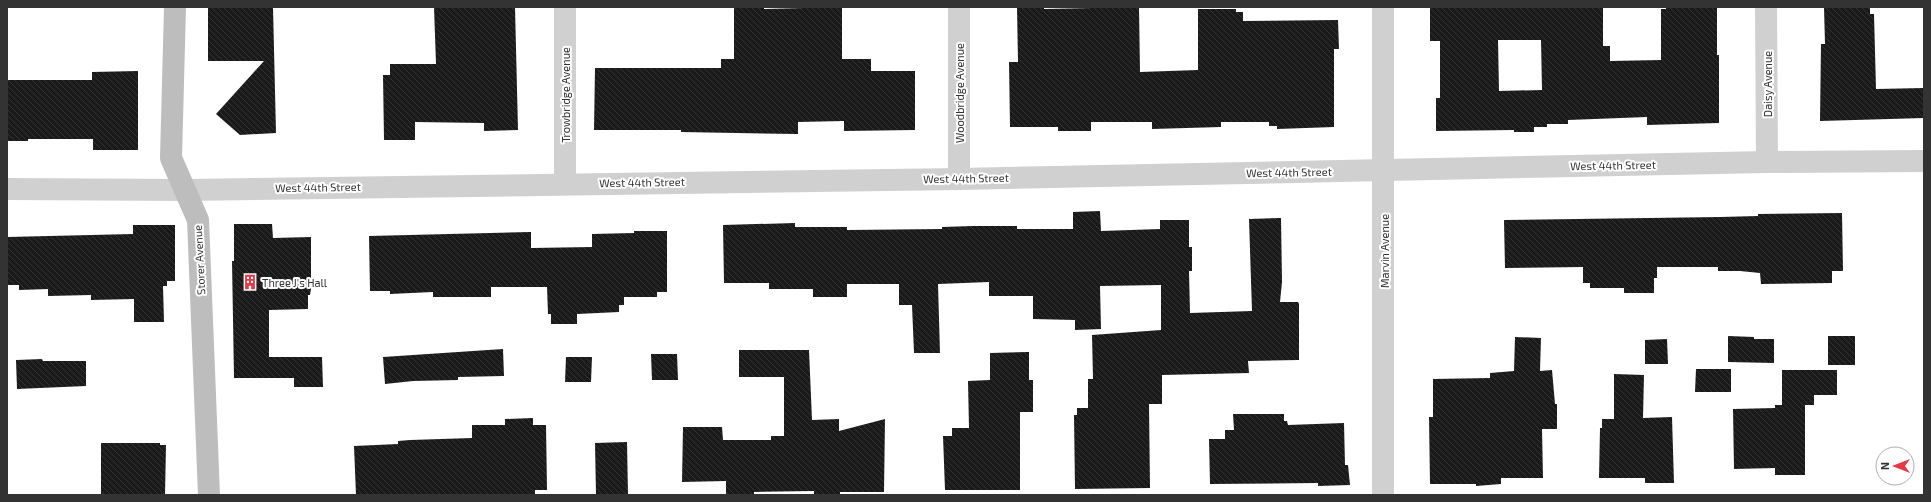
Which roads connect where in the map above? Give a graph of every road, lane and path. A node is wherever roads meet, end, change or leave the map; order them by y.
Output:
1 (175, 7) edge
2 (565, 7) edge
3 (959, 7) edge
4 (1383, 7) edge
5 (1766, 7) edge
6 (1924, 161) edge
7 (1767, 162) junction
8 (1384, 170) junction
9 (959, 179) junction
10 (565, 183) junction
11 (7, 189) edge
12 (185, 190) junction
13 (209, 495) edge
14 (1383, 495) edge

1 - 12 street, Storer Avenue
2 - 10 street, Trowbridge Avenue
3 - 9 street, Woodbridge Avenue
4 - 8 street, Marvin Avenue
5 - 7 street, Daisy Avenue
6 - 7 street, West 44th Street
7 - 8 street, West 44th Street
8 - 9 street, West 44th Street
8 - 14 street, Marvin Avenue
9 - 10 street, West 44th Street
10 - 12 street, West 44th Street
11 - 12 street, West 44th Street
12 - 13 street, Storer Avenue

